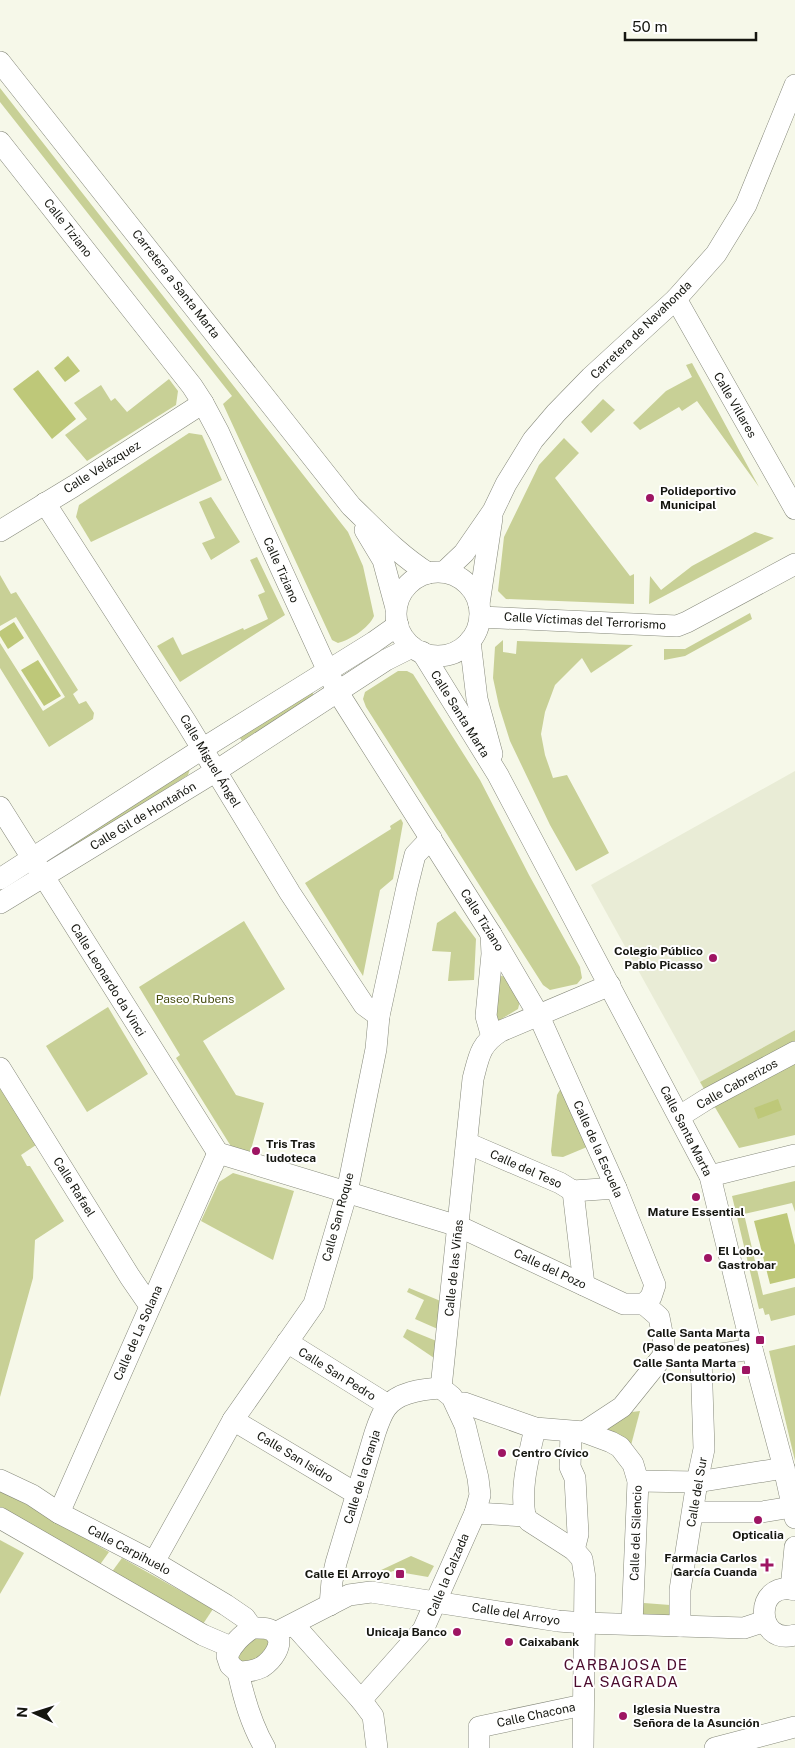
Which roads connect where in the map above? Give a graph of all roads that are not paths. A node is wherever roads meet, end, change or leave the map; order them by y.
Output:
1 (0, 62) edge
2 (795, 85) edge
3 (0, 142) edge
4 (676, 299) junction
5 (203, 403) junction
6 (45, 503) junction
7 (351, 506) junction
8 (795, 509) edge
9 (493, 510) junction
10 (0, 530) edge
11 (795, 564) edge
12 (436, 572) junction
13 (479, 610) junction
14 (397, 617) junction
15 (470, 642) junction
16 (417, 650) junction
17 (327, 670) junction
18 (337, 691) junction
19 (202, 749) junction
20 (216, 771) junction
21 (498, 775) junction
22 (0, 807) edge
23 (431, 838) junction
24 (38, 868) junction
25 (0, 879) edge
26 (0, 903) edge
27 (491, 934) junction
28 (610, 985) junction
29 (538, 1014) junction
30 (379, 1016) junction
31 (492, 1037) junction
32 (795, 1052) edge
33 (0, 1068) edge
34 (680, 1116) junction
35 (467, 1143) junction
36 (218, 1153) junction
37 (795, 1155) edge
38 (710, 1176) junction
39 (616, 1188) junction
40 (573, 1191) junction
41 (347, 1192) junction
42 (458, 1226) junction
43 (584, 1285) junction
44 (644, 1304) junction
45 (150, 1306) junction
46 (286, 1342) junction
47 (752, 1349) junction
48 (663, 1356) junction
49 (701, 1357) junction
50 (441, 1388) junction
51 (456, 1404) junction
52 (388, 1405) junction
53 (233, 1420) junction
54 (535, 1428) junction
55 (577, 1432) junction
56 (784, 1468) junction
57 (0, 1480) edge
58 (638, 1481) junction
59 (697, 1482) junction
60 (357, 1494) junction
61 (477, 1504) junction
62 (59, 1512) junction
63 (692, 1512) junction
64 (794, 1513) edge
65 (525, 1516) junction
66 (0, 1518) edge
67 (795, 1547) edge
68 (574, 1550) junction
69 (154, 1562) junction
70 (793, 1589) edge
71 (436, 1602) junction
72 (330, 1605) junction
73 (765, 1620) junction
74 (584, 1623) junction
75 (632, 1624) junction
76 (680, 1626) junction
77 (252, 1628) junction
78 (285, 1629) junction
79 (795, 1635) edge
80 (231, 1647) junction
81 (238, 1672) junction
82 (362, 1700) junction
83 (583, 1705) junction
84 (795, 1727) edge
85 (260, 1744) edge
86 (377, 1748) edge
87 (479, 1748) edge
88 (582, 1748) edge
89 (715, 1748) edge

1 - 7 street, Carretera a Santa Marta
2 - 4 street, Carretera de Navahonda
3 - 5 street, Calle Tiziano
4 - 8 street, Calle Villares
4 - 9 street, Carretera de Navahonda
5 - 6 street, Calle Velázquez
5 - 17 street, Calle Tiziano
6 - 10 street, Calle Velázquez
6 - 19 street, Calle Miguel Ángel
7 - 12 street, Carretera a Santa Marta
7 - 14 street, Carretera a Santa Marta
9 - 12 street, Carretera de Navahonda
9 - 13 street, Carretera de Navahonda
11 - 13 street, Calle Víctimas del Terrorismo
12 - 13 street
12 - 14 street
13 - 15 street
14 - 16 street
14 - 17 street, Calle Gil de Hontañón
15 - 16 street
15 - 21 street, Calle Santa Marta
16 - 18 street, Calle Gil de Hontañón
16 - 21 street, Calle Santa Marta
17 - 18 street, Calle Tiziano
17 - 19 street, Calle Gil de Hontañón
18 - 20 street, Calle Gil de Hontañón
18 - 23 street, Calle Tiziano
19 - 20 street, Calle Miguel Ángel
19 - 24 street, Calle Gil de Hontañón
20 - 24 street, Calle Gil de Hontañón
20 - 30 street, Calle Miguel Ángel
21 - 28 street, Calle Santa Marta
22 - 24 street, Calle Leonardo da Vinci
23 - 27 street, Calle Tiziano
23 - 30 street, Calle San Roque
24 - 25 street, Calle Gil de Hontañón
24 - 26 street, Calle Gil de Hontañón
24 - 36 street, Calle Leonardo da Vinci
27 - 29 street, Calle Tiziano
27 - 31 street
28 - 29 street
28 - 34 street, Calle Santa Marta
29 - 31 street
29 - 39 street, Calle de la Escuela
30 - 41 street, Calle San Roque
31 - 35 street, Calle de las Viñas
32 - 34 street, Calle Cabrerizos
33 - 45 street, Calle Rafael
34 - 38 street, Calle Santa Marta
35 - 40 street, Calle del Teso
35 - 42 street, Calle de las Viñas
36 - 41 street, Calle del Pozo
36 - 45 street, Calle de La Solana
37 - 38 street
38 - 47 street, Calle Santa Marta
39 - 40 street, Calle del Teso
39 - 44 street, Calle de la Escuela
40 - 43 street
41 - 42 street, Calle del Pozo
41 - 46 street, Calle San Roque
42 - 43 street, Calle del Pozo
42 - 50 street, Calle de las Viñas
43 - 44 street, Calle del Pozo
44 - 48 street
45 - 62 street, Calle de La Solana
46 - 52 street, Calle San Pedro
46 - 53 street, Calle San Roque
47 - 49 street
47 - 56 street, Calle Santa Marta
48 - 49 street
48 - 55 street
49 - 59 street, Calle del Sur
50 - 51 street
50 - 52 street
51 - 54 street
51 - 61 street
52 - 60 street, Calle de la Granja
53 - 60 street, Calle San Isidro
53 - 69 street, Calle San Roque
54 - 55 street
54 - 65 street
55 - 58 street, Calle del Silencio
55 - 68 street
56 - 59 street
56 - 64 street, Calle Santa Marta
57 - 62 street, Calle Carpihuelo
58 - 59 street
58 - 75 street, Calle del Silencio
59 - 63 street, Calle del Sur
60 - 72 street, Calle de la Granja
61 - 65 street
61 - 71 street, Calle la Calzada
62 - 69 street, Calle Carpihuelo
63 - 64 street
63 - 76 street, Calle del Sur
65 - 68 street
66 - 80 street
67 - 70 street
68 - 74 street
69 - 77 street, Calle Carpihuelo
70 - 73 street
71 - 72 street, Calle del Arroyo
71 - 74 street, Calle del Arroyo
71 - 82 street, Calle la Calzada
72 - 78 street, Calle del Arroyo
73 - 76 street, Calle del Arroyo
73 - 79 street
74 - 75 street, Calle del Arroyo
74 - 83 street
75 - 76 street, Calle del Arroyo
77 - 78 street
77 - 80 street
78 - 81 street
78 - 82 street
80 - 81 street
81 - 85 street
82 - 86 street
83 - 87 street, Calle Chacona
83 - 88 street
84 - 89 street

